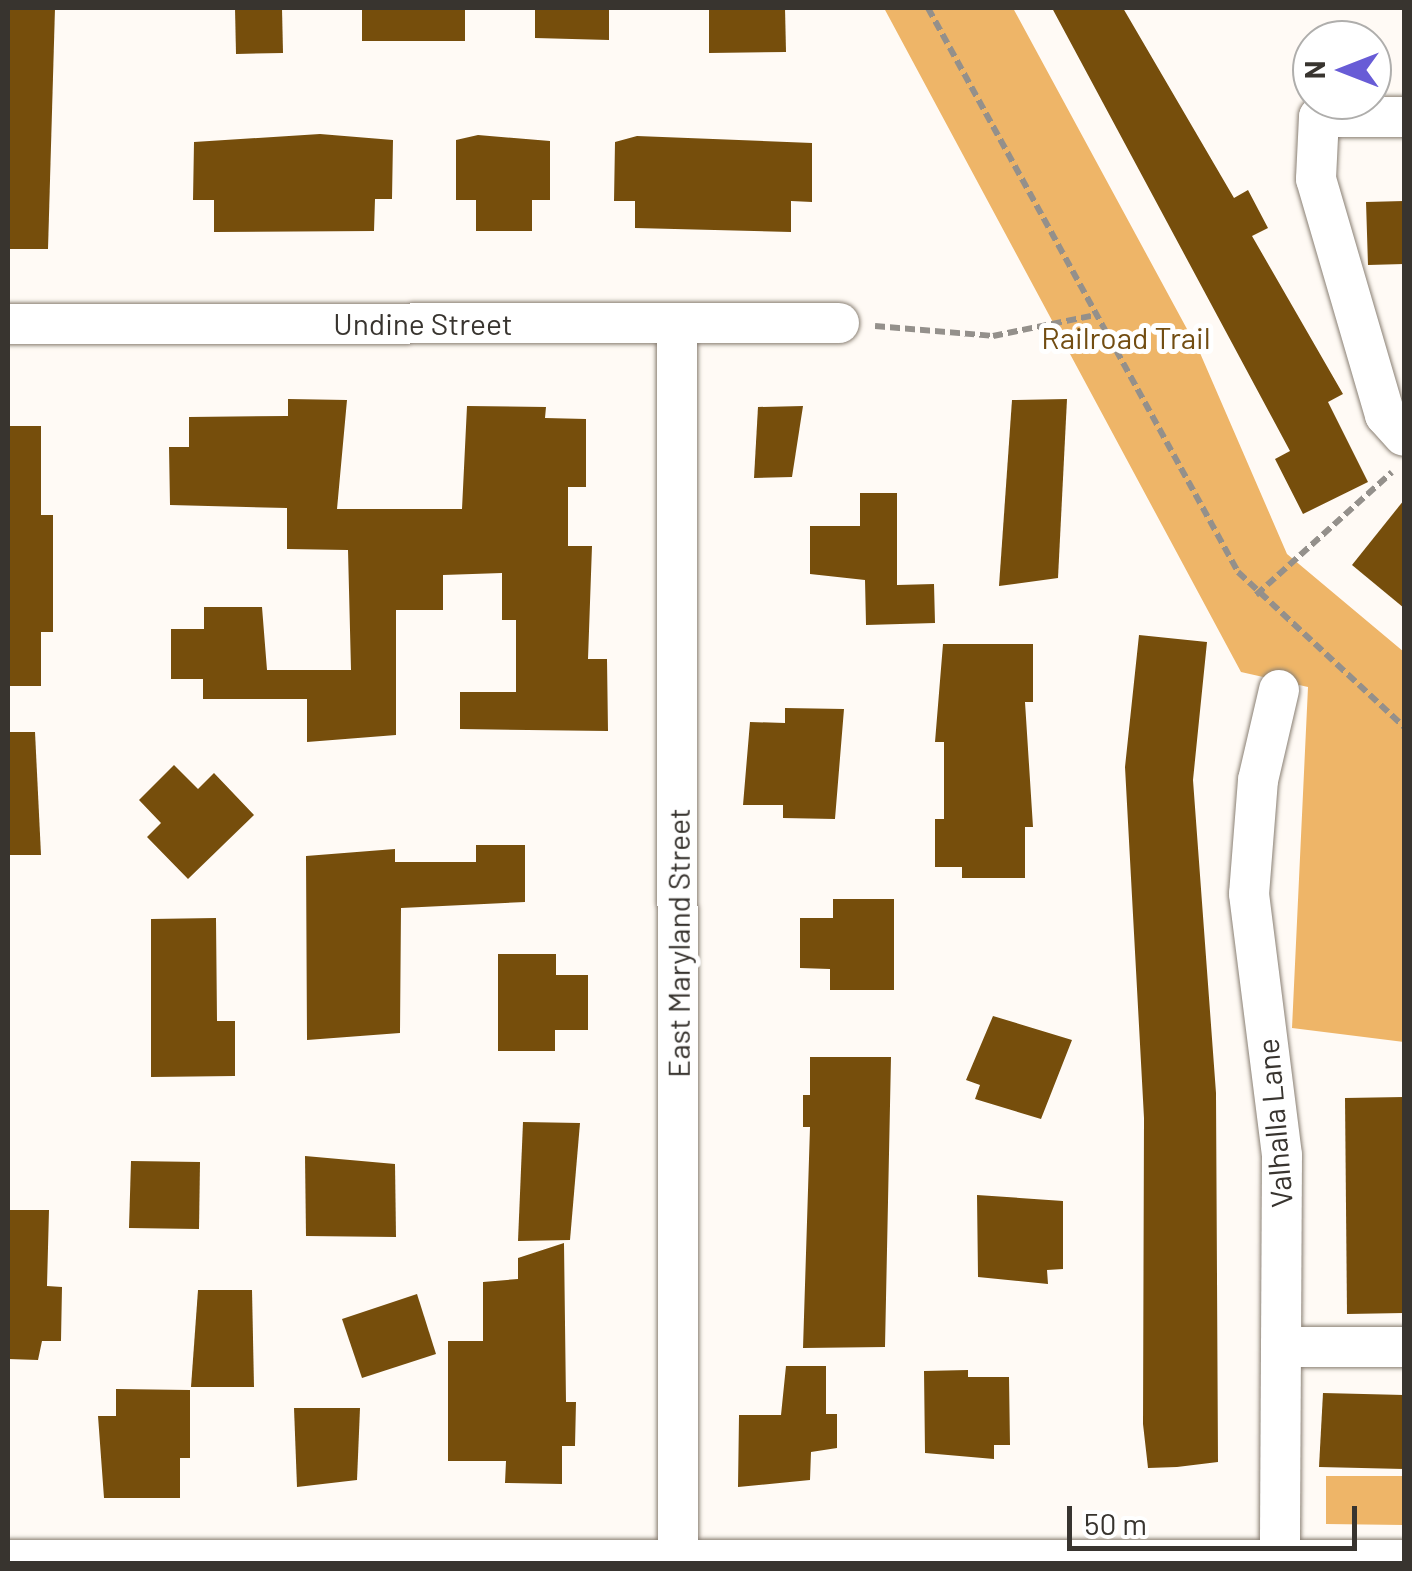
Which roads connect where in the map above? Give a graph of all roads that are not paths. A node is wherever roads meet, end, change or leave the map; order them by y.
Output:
1 (1404, 117) edge
2 (838, 322) road end
3 (677, 323) junction
4 (8, 324) edge
5 (1404, 436) edge
6 (1279, 690) dead end
7 (1282, 1346) junction
8 (1404, 1348) edge
9 (8, 1560) edge
10 (1404, 1560) edge
11 (678, 1562) edge
12 (1280, 1562) edge

1 - 5 street
2 - 3 street, Undine Street
3 - 4 street, Undine Street
3 - 11 street, East Maryland Street
6 - 7 street, Valhalla Lane
7 - 8 street
7 - 12 street, Valhalla Lane
9 - 11 street
10 - 12 street
11 - 12 street

